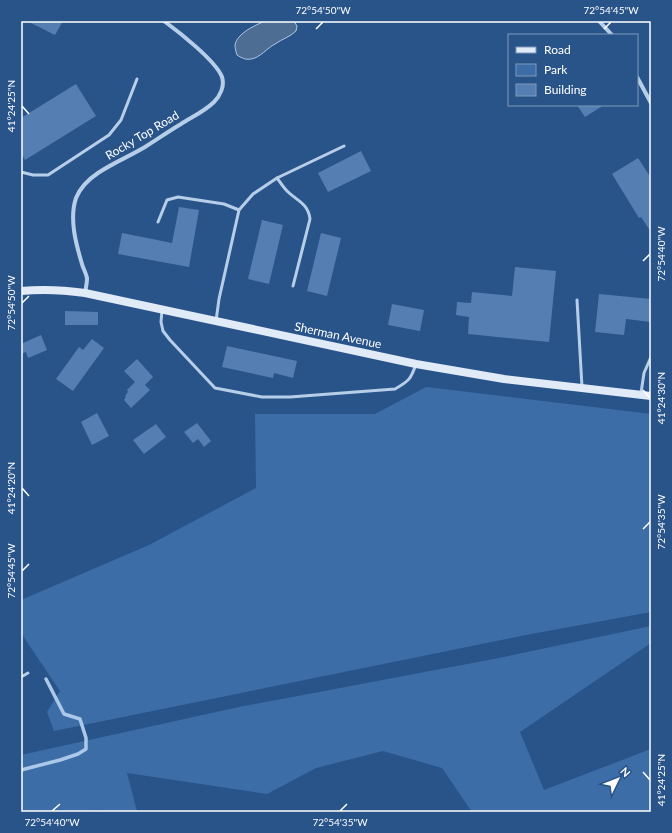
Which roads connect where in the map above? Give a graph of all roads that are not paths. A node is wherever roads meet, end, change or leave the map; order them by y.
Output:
1 (164, 21) edge
2 (599, 21) edge
3 (611, 34) edge
4 (137, 78) dead end
5 (638, 79) edge
6 (651, 103) edge
7 (344, 146) dead end
8 (21, 172) edge
9 (277, 178) junction
10 (239, 210) junction
11 (158, 222) dead end
12 (293, 286) dead end
13 (21, 291) edge
14 (85, 293) junction
15 (577, 300) dead end
16 (162, 310) junction
17 (216, 321) junction
18 (651, 357) edge
19 (416, 364) junction
20 (582, 389) junction
21 (641, 395) junction
22 (651, 396) edge
23 (28, 673) dead end
24 (21, 677) edge

1 - 14 street, Rocky Top Road
2 - 3 street
4 - 8 lane
5 - 6 street
7 - 9 lane
9 - 10 lane
9 - 12 lane
10 - 11 lane
10 - 17 lane
13 - 14 main road, Sherman Avenue
14 - 16 main road, Sherman Avenue
15 - 20 lane
16 - 17 main road, Sherman Avenue
16 - 19 lane
17 - 19 main road, Sherman Avenue
18 - 21 lane
19 - 20 main road, Sherman Avenue
20 - 21 main road, Sherman Avenue
21 - 22 main road, Sherman Avenue
23 - 24 lane

